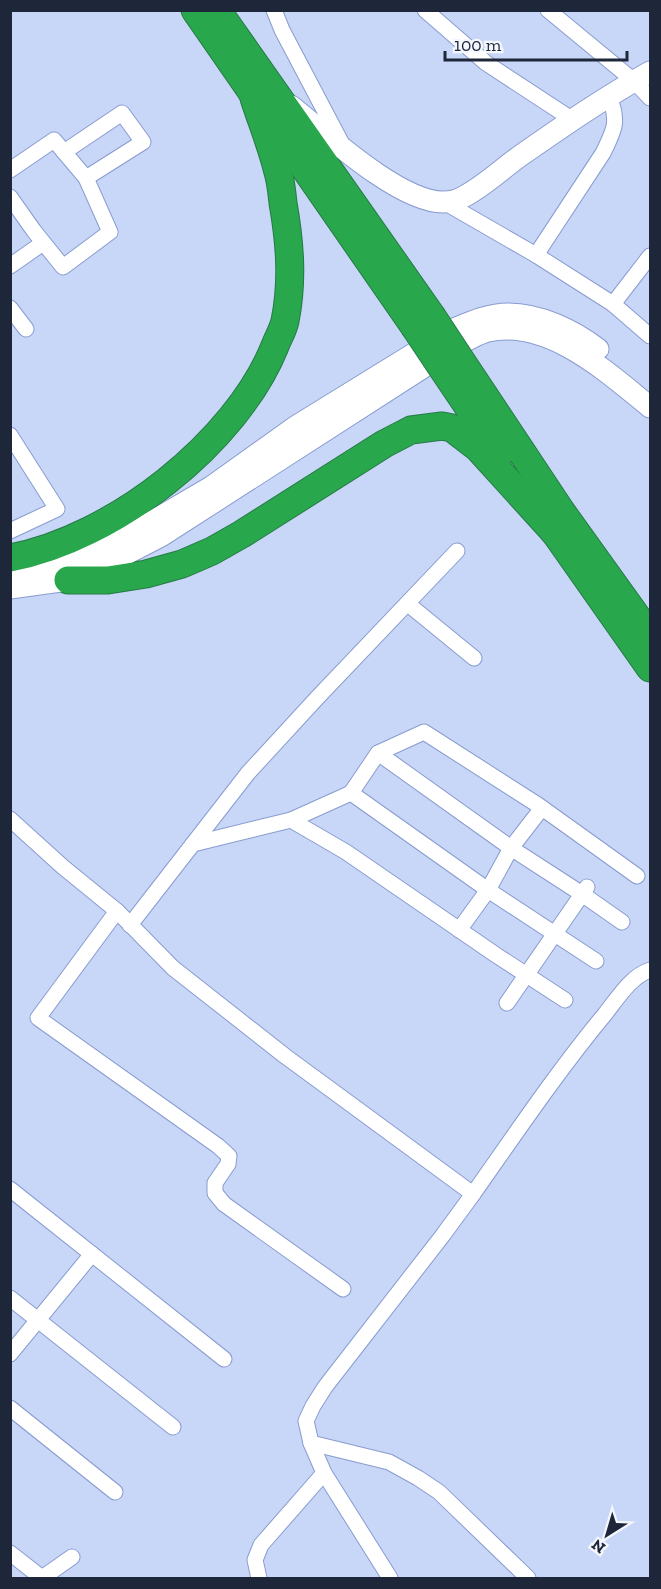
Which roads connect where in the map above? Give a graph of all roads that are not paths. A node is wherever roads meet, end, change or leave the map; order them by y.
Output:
1 (195, 10) edge
2 (218, 10) edge
3 (274, 10) edge
4 (425, 10) edge
5 (548, 10) edge
6 (643, 76) edge
7 (266, 96) junction
8 (609, 96) junction
9 (651, 99) edge
10 (573, 120) junction
11 (345, 150) junction
12 (64, 152) junction
13 (10, 170) edge
14 (86, 178) junction
15 (10, 197) edge
16 (444, 202) junction
17 (43, 243) junction
18 (536, 255) junction
19 (651, 256) edge
20 (10, 266) edge
21 (613, 304) junction
22 (10, 308) edge
23 (26, 329) dead end
24 (651, 336) edge
25 (451, 363) junction
26 (651, 390) edge
27 (651, 407) edge
28 (10, 435) edge
29 (10, 531) edge
30 (556, 534) junction
31 (458, 551) dead end
32 (593, 554) junction
33 (10, 558) edge
34 (10, 572) edge
35 (68, 580) junction
36 (10, 588) edge
37 (408, 604) junction
38 (651, 610) edge
39 (651, 635) edge
40 (474, 658) dead end
41 (651, 668) edge
42 (378, 753) junction
43 (351, 793) junction
44 (542, 808) junction
45 (10, 819) edge
46 (291, 820) junction
47 (192, 844) junction
48 (511, 848) junction
49 (637, 876) dead end
50 (585, 890) junction
51 (488, 891) junction
52 (117, 911) junction
53 (622, 922) dead end
54 (130, 925) junction
55 (459, 930) junction
56 (554, 934) junction
57 (596, 961) dead end
58 (651, 970) edge
59 (527, 975) junction
60 (565, 1000) dead end
61 (507, 1003) dead end
62 (10, 1190) edge
63 (473, 1194) junction
64 (92, 1254) junction
65 (343, 1289) dead end
66 (10, 1298) edge
67 (38, 1320) junction
68 (10, 1354) edge
69 (224, 1359) dead end
70 (10, 1408) edge
71 (173, 1427) dead end
72 (311, 1443) junction
73 (324, 1473) junction
74 (115, 1492) dead end
75 (10, 1553) edge
76 (72, 1557) dead end
77 (259, 1578) edge
78 (390, 1578) edge
79 (528, 1578) edge

1 - 7 highway
2 - 7 highway
3 - 11 street
4 - 10 street
5 - 6 street
6 - 8 main road
6 - 9 street
7 - 11 main road
7 - 25 highway, bridge
7 - 33 highway
8 - 10 main road
8 - 18 street
10 - 16 main road
11 - 16 main road
12 - 13 street
12 - 14 street
12 - 14 street
14 - 17 street
15 - 17 street
16 - 18 street
17 - 20 street
18 - 21 street
19 - 21 street
21 - 24 street
22 - 23 street
25 - 30 highway
25 - 32 highway
26 - 34 main road
27 - 35 main road
28 - 29 street
30 - 35 highway
30 - 41 highway
31 - 37 street
32 - 38 highway
32 - 39 highway
35 - 36 main road
37 - 40 street
37 - 47 street
42 - 43 street
42 - 44 street
42 - 48 street
43 - 46 street
43 - 51 street
44 - 48 street
44 - 49 street
45 - 52 street
46 - 47 street
46 - 55 street
47 - 54 street
48 - 50 street
48 - 51 street
50 - 53 street
50 - 56 street
51 - 55 street
51 - 56 street
52 - 54 street
52 - 65 street
54 - 63 street
55 - 59 street
56 - 57 street
56 - 59 street
58 - 63 street
59 - 60 street
59 - 61 street
62 - 64 street
63 - 72 street
64 - 67 street
64 - 69 street
66 - 67 street
67 - 68 street
67 - 71 street
70 - 74 street
72 - 73 street
72 - 79 street
73 - 77 street
73 - 78 street
75 - 76 street

